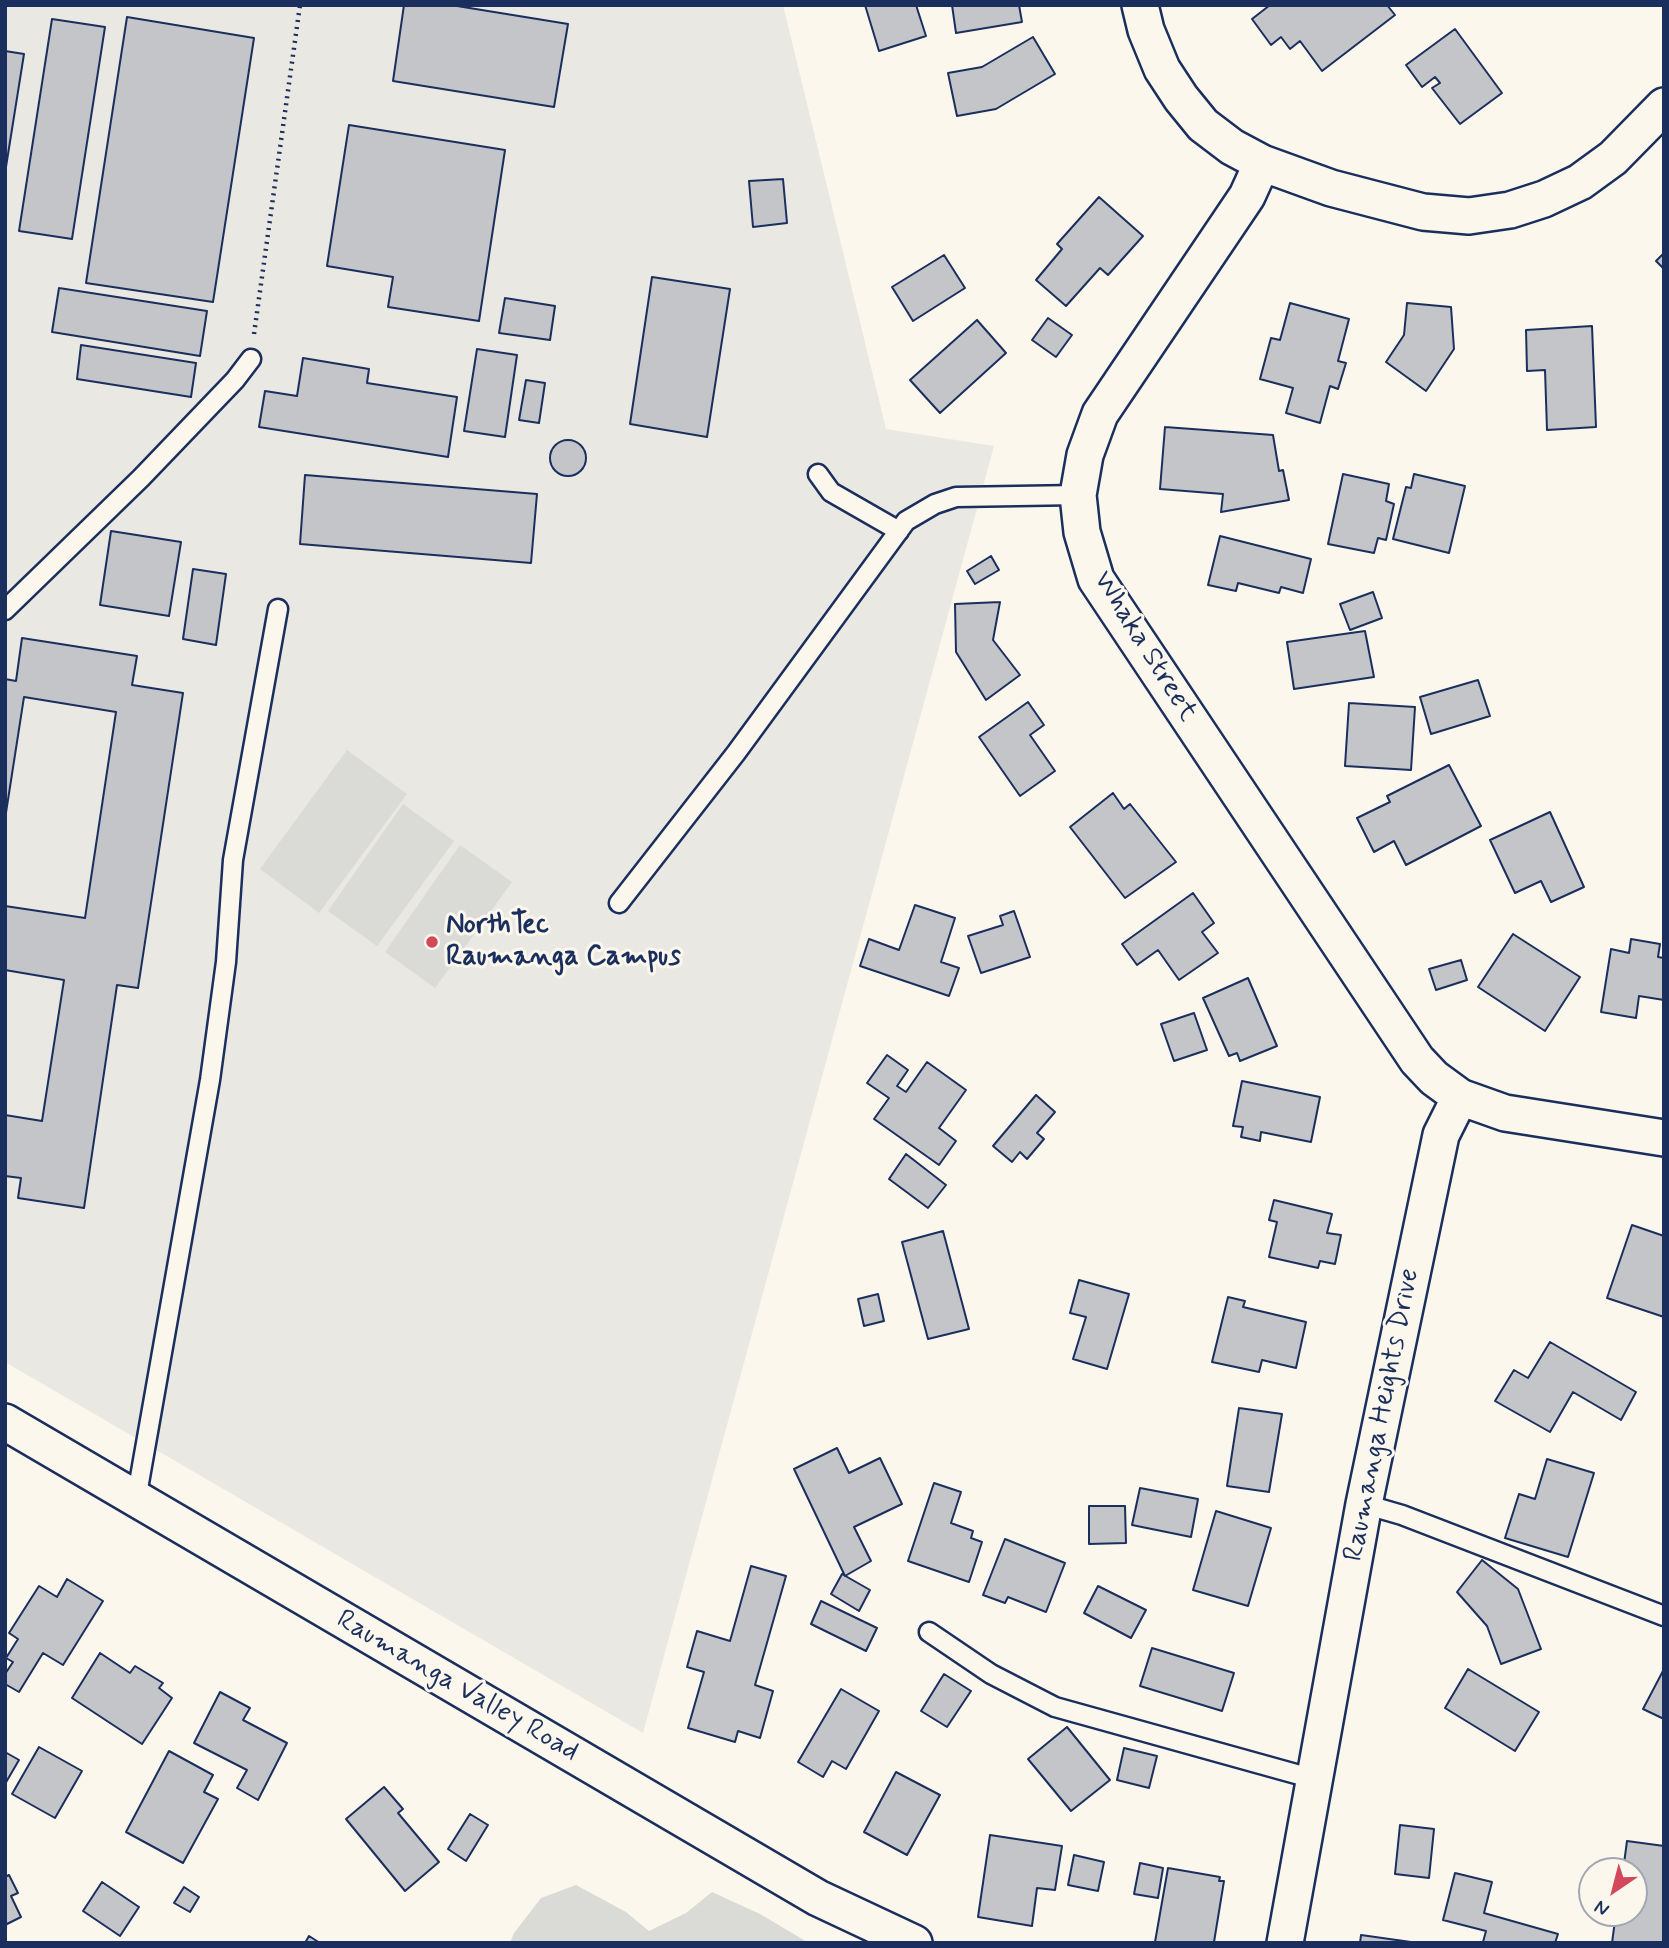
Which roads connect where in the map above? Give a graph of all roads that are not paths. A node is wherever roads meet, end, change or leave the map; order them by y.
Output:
1 (1140, 5) edge
2 (1664, 106) edge
3 (1262, 163) junction
4 (251, 359) road end
5 (818, 474) dead end
6 (1078, 495) junction
7 (899, 531) junction
8 (278, 609) dead end
9 (5, 610) edge
10 (619, 903) dead end
11 (1460, 1097) junction
12 (1664, 1138) edge
13 (5, 1422) edge
14 (136, 1500) junction
15 (1364, 1504) junction
16 (1664, 1616) edge
17 (929, 1632) dead end
18 (1314, 1779) junction
19 (914, 1943) edge
20 (1285, 1943) edge

1 - 3 street
2 - 3 street
3 - 6 street, Whaka Street
4 - 9 lane
5 - 7 lane
6 - 7 lane
6 - 11 street, Whaka Street
7 - 10 lane
8 - 14 lane
11 - 12 street
11 - 15 street, Raumanga Heights Drive
13 - 14 street, Raumanga Valley Road
14 - 19 street, Raumanga Valley Road
15 - 16 lane
15 - 18 street, Raumanga Heights Drive
17 - 18 lane
18 - 20 street, Raumanga Heights Drive

